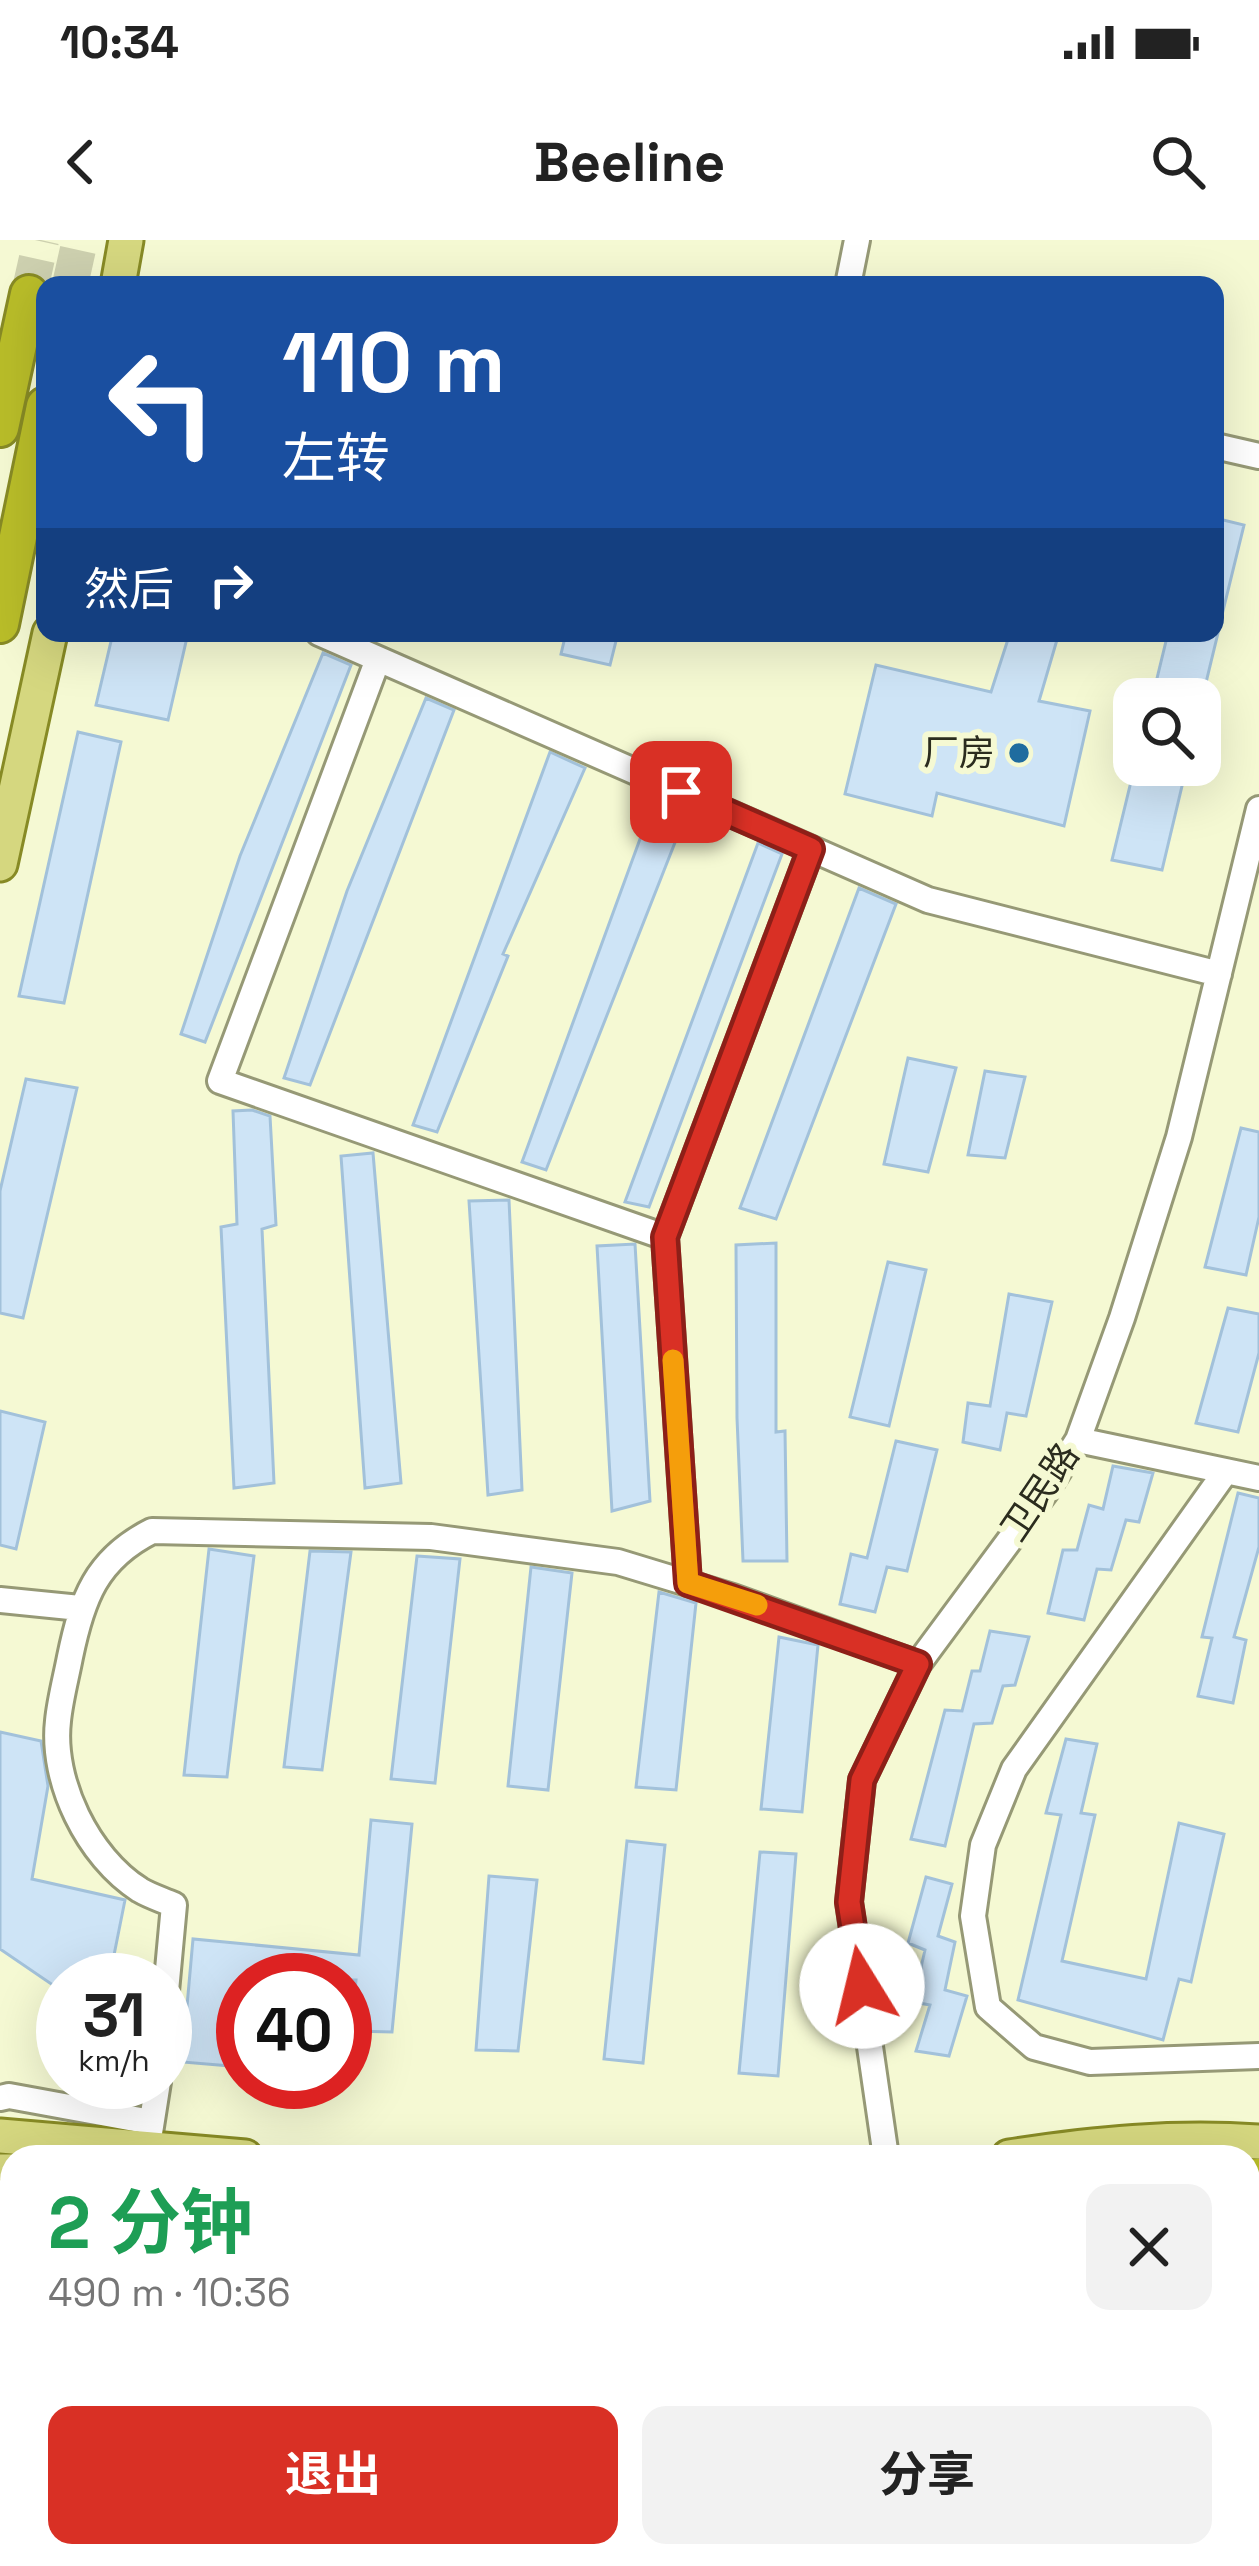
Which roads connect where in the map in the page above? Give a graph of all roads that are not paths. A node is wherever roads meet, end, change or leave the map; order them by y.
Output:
1 (126, 240) edge
2 (857, 240) edge
3 (120, 276) edge
4 (850, 276) edge
5 (29, 294) tunnel mouth
6 (0, 428) edge
7 (1224, 448) edge
8 (36, 450) edge
9 (1259, 456) edge
10 (0, 624) edge
11 (48, 642) edge
12 (340, 642) edge
13 (378, 658) junction
14 (1259, 809) edge
15 (811, 849) junction
16 (0, 864) edge
17 (1219, 974) junction
18 (665, 1237) junction
19 (1078, 1440) junction
20 (1226, 1471) junction
21 (1259, 1478) edge
22 (688, 1583) junction
23 (0, 1600) edge
24 (80, 1608) junction
25 (918, 1664) junction
26 (170, 1953) edge
27 (1259, 2056) edge
28 (0, 2098) edge
29 (153, 2109) edge
30 (149, 2135) junction
31 (0, 2136) edge
32 (1259, 2142) edge
33 (193, 2145) edge
34 (884, 2145) edge
35 (1087, 2145) edge

1 - 3 main road
2 - 4 street
5 - 6 highway
7 - 9 street
8 - 10 highway
11 - 16 main road
12 - 13 street
13 - 15 street
13 - 18 street
14 - 17 street, 卫民路
15 - 17 street
15 - 18 street
17 - 19 street, 卫民路
18 - 22 street
19 - 20 street
19 - 25 street, 卫民路
20 - 21 street
20 - 27 street
22 - 24 street
22 - 25 street
23 - 24 street
24 - 26 street
25 - 34 street, 卫民路
28 - 30 street
29 - 30 street
30 - 31 main road
30 - 33 main road
32 - 35 main road

